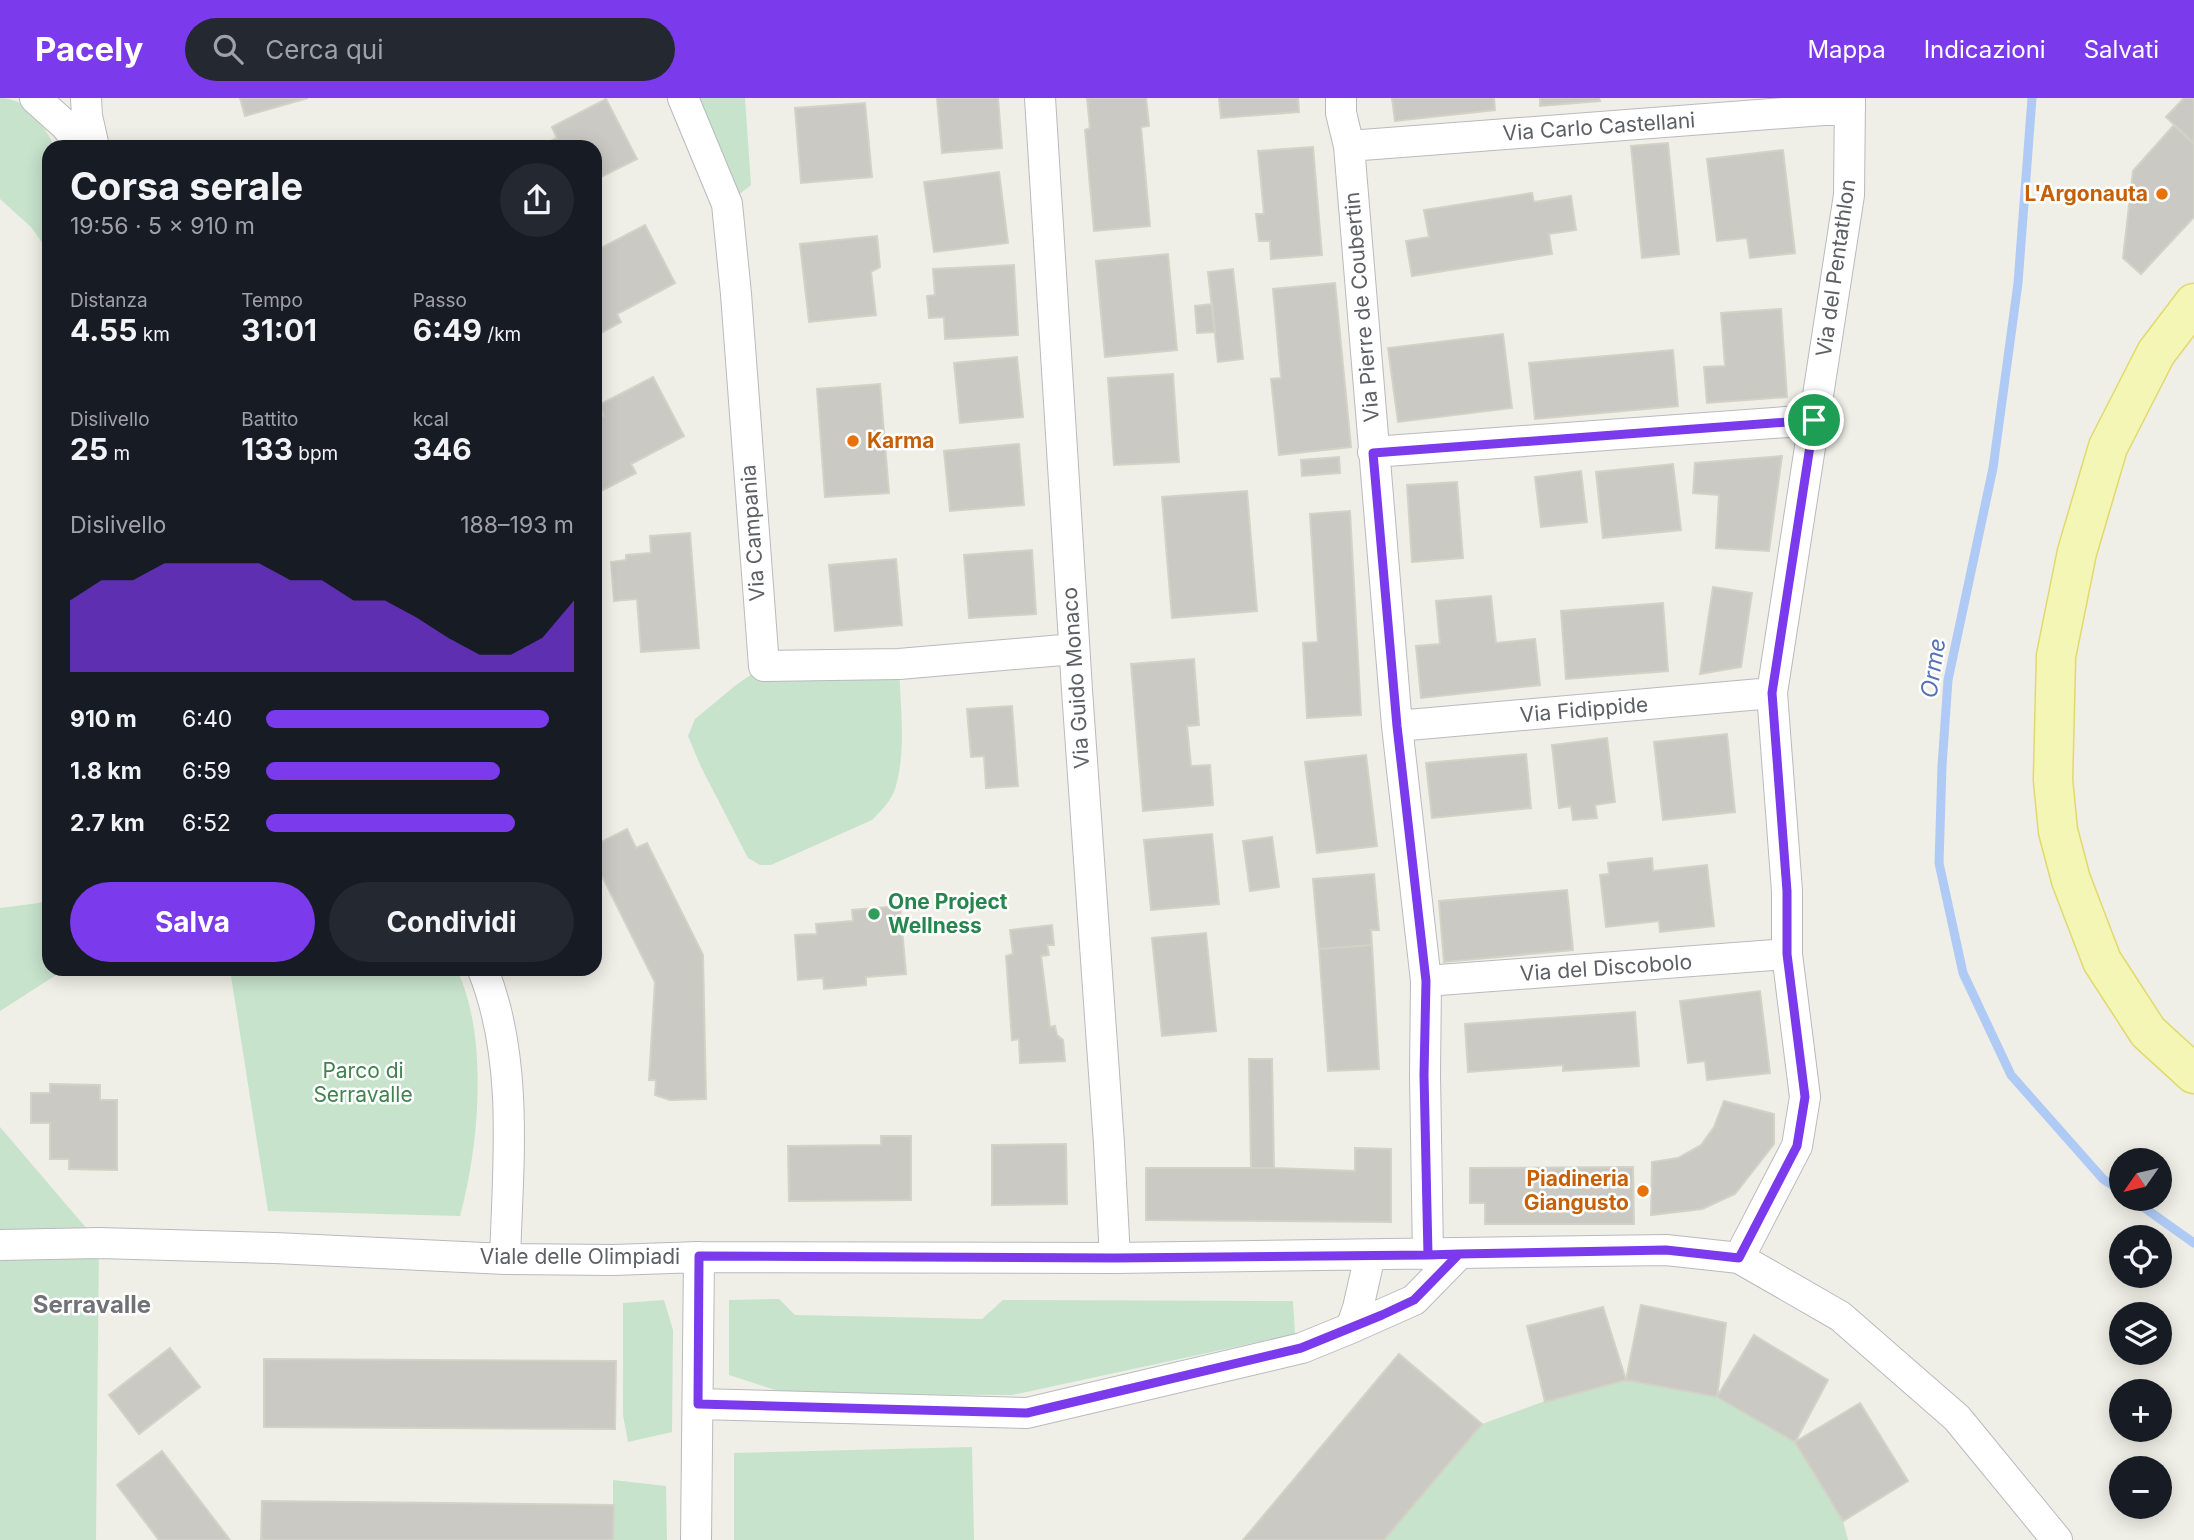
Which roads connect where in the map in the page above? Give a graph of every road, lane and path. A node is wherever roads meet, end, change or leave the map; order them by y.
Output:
1 (35, 98) edge
2 (86, 98) edge
3 (683, 98) edge
4 (1040, 98) edge
5 (1850, 103) edge
6 (1341, 106) edge
7 (77, 140) edge
8 (92, 140) edge
9 (1349, 146) junction
10 (2194, 303) edge
11 (1814, 420) junction
12 (1373, 453) junction
13 (1074, 649) junction
14 (1772, 693) junction
15 (1397, 726) junction
16 (1787, 954) junction
17 (485, 976) edge
18 (1426, 981) junction
19 (2194, 1074) edge
20 (0, 1245) edge
21 (1459, 1254) junction
22 (1370, 1255) junction
23 (1428, 1255) junction
24 (699, 1256) junction
25 (1115, 1258) junction
26 (1739, 1258) junction
27 (505, 1259) junction
28 (1351, 1328) junction
29 (698, 1404) junction
30 (696, 1540) edge
31 (2057, 1540) edge

1 - 7 street
2 - 8 street
3 - 13 street, Via Campania
4 - 13 street, Via Guido Monaco
5 - 9 street, Via Carlo Castellani
5 - 11 street, Via del Pentathlon
6 - 9 street, Via Pierre de Coubertin
9 - 12 street, Via Pierre de Coubertin
10 - 19 main road
11 - 12 street
11 - 14 street, Via del Pentathlon
12 - 15 street, Via Pierre de Coubertin
13 - 25 street, Via Guido Monaco
14 - 15 street, Via Fidippide
14 - 16 street, Via del Pentathlon
15 - 18 street, Via Pierre de Coubertin
16 - 18 street, Via del Discobolo
16 - 26 street, Via del Pentathlon
17 - 27 street
18 - 23 street, Via Pierre de Coubertin
20 - 27 street, Viale delle Olimpiadi
21 - 23 street, Viale delle Olimpiadi
21 - 26 street, Viale delle Olimpiadi
21 - 28 street
22 - 23 street, Viale delle Olimpiadi
22 - 25 street, Viale delle Olimpiadi
22 - 28 street
24 - 25 street, Viale delle Olimpiadi
24 - 27 street, Viale delle Olimpiadi
24 - 29 street
26 - 31 street, Viale delle Olimpiadi
28 - 29 street
29 - 30 street

